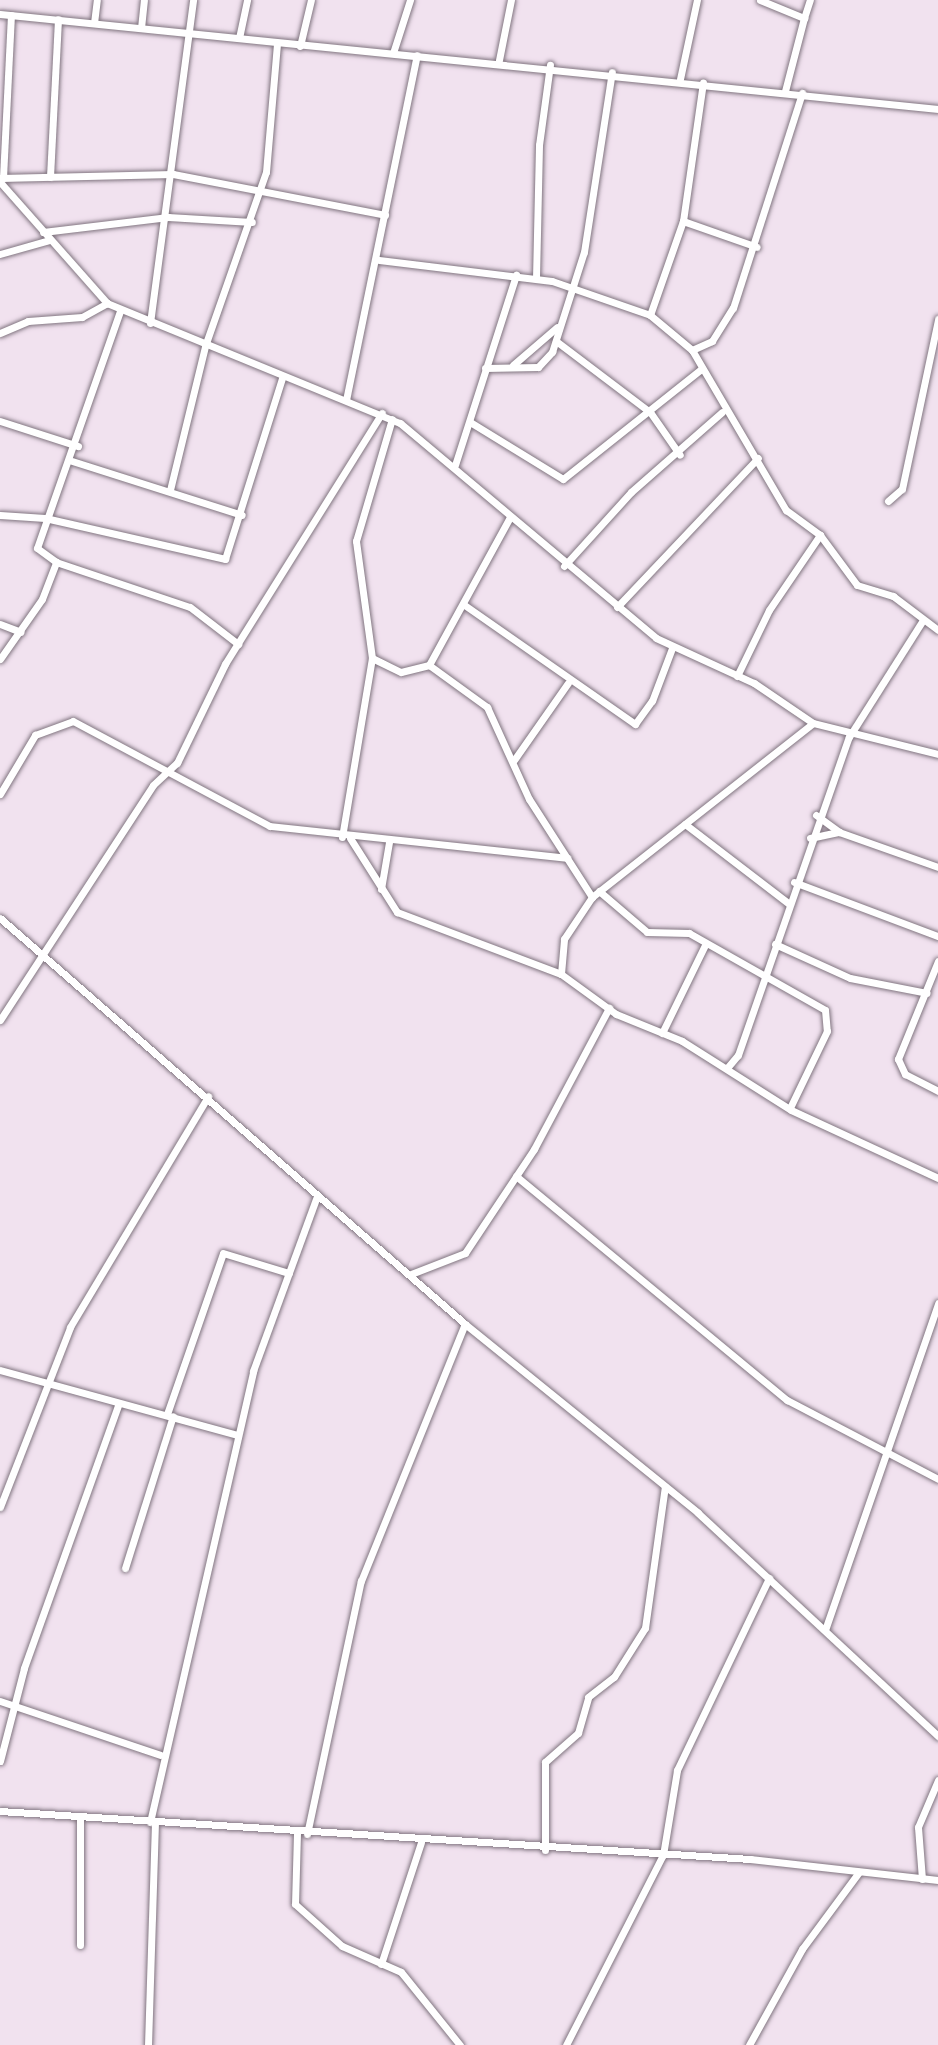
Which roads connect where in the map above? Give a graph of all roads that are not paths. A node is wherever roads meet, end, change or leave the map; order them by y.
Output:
1 (97, 0) edge
2 (144, 0) edge
3 (193, 0) edge
4 (247, 0) edge
5 (311, 0) edge
6 (410, 0) edge
7 (511, 0) edge
8 (697, 0) edge
9 (760, 0) edge
10 (810, 0) edge
11 (0, 14) edge
12 (11, 15) junction
13 (804, 18) junction
14 (58, 19) junction
15 (94, 23) junction
16 (141, 28) junction
17 (187, 31) junction
18 (239, 38) junction
19 (277, 44) junction
20 (300, 46) junction
21 (393, 53) junction
22 (417, 55) junction
23 (499, 60) junction
24 (550, 65) junction
25 (612, 72) junction
26 (680, 79) junction
27 (703, 82) junction
28 (785, 91) junction
29 (802, 93) junction
30 (938, 109) edge
31 (173, 174) junction
32 (50, 177) junction
33 (1, 179) edge
34 (261, 190) junction
35 (385, 215) junction
36 (168, 217) junction
37 (683, 221) junction
38 (252, 222) junction
39 (43, 232) junction
40 (49, 240) junction
41 (757, 247) junction
42 (0, 254) edge
43 (379, 260) junction
44 (516, 275) junction
45 (536, 278) junction
46 (572, 286) junction
47 (107, 303) junction
48 (120, 311) junction
49 (650, 315) junction
50 (938, 319) edge
51 (150, 323) junction
52 (557, 327) junction
53 (0, 333) edge
54 (556, 341) junction
55 (205, 346) junction
56 (692, 350) junction
57 (513, 365) junction
58 (485, 368) junction
59 (700, 370) junction
60 (282, 378) junction
61 (346, 400) junction
62 (645, 408) junction
63 (722, 412) junction
64 (382, 413) junction
65 (392, 419) junction
66 (0, 421) edge
67 (470, 422) junction
68 (78, 446) junction
69 (680, 455) junction
70 (758, 458) junction
71 (72, 461) junction
72 (455, 465) junction
73 (170, 490) junction
74 (888, 501) dead end
75 (242, 515) junction
76 (0, 517) edge
77 (510, 517) junction
78 (45, 518) junction
79 (820, 535) junction
80 (56, 562) junction
81 (564, 566) junction
82 (463, 604) junction
83 (617, 607) junction
84 (923, 620) junction
85 (0, 624) edge
86 (938, 630) edge
87 (21, 632) junction
88 (238, 644) junction
89 (672, 648) junction
90 (372, 658) junction
91 (0, 659) edge
92 (429, 665) junction
93 (737, 676) junction
94 (568, 683) junction
95 (813, 723) junction
96 (849, 737) junction
97 (938, 754) edge
98 (514, 760) junction
99 (171, 770) junction
100 (0, 794) edge
101 (816, 815) junction
102 (685, 824) junction
103 (839, 832) junction
104 (346, 838) junction
105 (810, 838) junction
106 (389, 842) junction
107 (567, 858) junction
108 (938, 867) edge
109 (794, 882) junction
110 (381, 891) junction
111 (596, 894) junction
112 (788, 903) junction
113 (0, 918) edge
114 (938, 936) edge
115 (775, 944) junction
116 (705, 945) junction
117 (42, 953) junction
118 (938, 961) edge
119 (561, 974) junction
120 (762, 975) junction
121 (934, 985) edge
122 (927, 993) junction
123 (609, 1008) junction
124 (0, 1020) edge
125 (662, 1033) junction
126 (727, 1068) junction
127 (938, 1091) edge
128 (208, 1096) junction
129 (790, 1108) junction
130 (516, 1176) junction
131 (938, 1178) edge
132 (317, 1196) junction
133 (289, 1273) junction
134 (411, 1274) junction
135 (938, 1303) edge
136 (465, 1324) junction
137 (0, 1370) edge
138 (49, 1382) junction
139 (118, 1405) junction
140 (170, 1415) junction
141 (237, 1435) junction
142 (884, 1452) junction
143 (938, 1479) edge
144 (665, 1486) junction
145 (0, 1507) edge
146 (125, 1568) dead end
147 (769, 1578) junction
148 (825, 1630) junction
149 (0, 1701) edge
150 (13, 1705) junction
151 (938, 1736) edge
152 (160, 1755) junction
153 (0, 1761) edge
154 (938, 1780) edge
155 (0, 1811) edge
156 (80, 1817) junction
157 (152, 1822) junction
158 (297, 1833) junction
159 (307, 1834) junction
160 (421, 1842) junction
161 (545, 1850) junction
162 (663, 1855) junction
163 (859, 1872) junction
164 (922, 1879) junction
165 (938, 1880) edge
166 (80, 1945) dead end
167 (381, 1964) junction
168 (148, 2045) edge
169 (460, 2045) edge
170 (566, 2045) edge
171 (749, 2045) edge

1 - 15 street
2 - 16 street
3 - 17 street
4 - 18 street
5 - 20 street
6 - 21 street
7 - 23 street
8 - 26 street
9 - 13 street
10 - 13 street
11 - 12 street
12 - 14 street
12 - 33 street
13 - 28 street
14 - 15 street
14 - 32 street
15 - 16 street
16 - 17 street
17 - 18 street
17 - 31 street
18 - 19 street
19 - 20 street
19 - 34 street
20 - 21 street
21 - 22 street
22 - 23 street
22 - 35 street
23 - 24 street
24 - 25 street
24 - 45 street
25 - 26 street
25 - 46 street
26 - 27 street
27 - 28 street
27 - 37 street
28 - 29 street
29 - 30 street
29 - 41 street
31 - 32 street
31 - 34 street
31 - 36 street
32 - 33 street
33 - 39 street
34 - 35 street
34 - 38 street
35 - 43 street
36 - 38 street
36 - 39 street
36 - 51 street
37 - 41 street
37 - 49 street
38 - 55 street
39 - 40 street
40 - 42 street
40 - 47 street
41 - 56 street
43 - 44 street
43 - 61 street
44 - 45 street
44 - 58 street
45 - 46 street
46 - 49 street
46 - 52 street
47 - 48 street
47 - 53 street
48 - 51 street
48 - 68 street
49 - 56 street
50 - 74 street
51 - 55 street
52 - 54 street
52 - 57 street
54 - 57 street
54 - 62 street
55 - 60 street
55 - 73 street
56 - 59 street
57 - 58 street
58 - 67 street
59 - 62 street
59 - 63 street
60 - 61 street
60 - 75 street
61 - 64 street
62 - 67 street
62 - 69 street
63 - 69 street
63 - 70 street
64 - 65 street
64 - 88 street
65 - 72 street
65 - 90 street
66 - 68 street
67 - 72 street
68 - 71 street
69 - 81 street
70 - 79 street
70 - 83 street
71 - 73 street
71 - 78 street
72 - 77 street
73 - 75 street
75 - 78 street
76 - 78 street
77 - 81 street
77 - 82 street
78 - 80 street
79 - 84 street
79 - 93 street
80 - 87 street
80 - 88 street
81 - 83 street
82 - 92 street
82 - 94 street
83 - 89 street
84 - 86 street
84 - 96 street
85 - 87 street
87 - 91 street
88 - 99 street
89 - 93 street
89 - 94 street
90 - 92 street
90 - 104 street
92 - 98 street
93 - 95 street
94 - 98 street
95 - 96 street
95 - 102 street
96 - 97 street
96 - 101 street
98 - 107 street
99 - 100 street
99 - 104 street
99 - 117 street
101 - 103 street
101 - 105 street
102 - 111 street
102 - 112 street
103 - 105 street
103 - 108 street
104 - 106 street
104 - 110 street
105 - 109 street
106 - 107 street
106 - 110 street
107 - 111 street
109 - 112 street
109 - 114 street
110 - 119 street
111 - 116 street
111 - 119 street
112 - 115 street
113 - 117 street
115 - 120 street
115 - 122 street
116 - 120 street
116 - 125 street
117 - 124 street
117 - 128 street
118 - 121 street
119 - 123 street
120 - 126 street
120 - 129 street
121 - 122 street
122 - 127 street
123 - 125 street
123 - 130 street
125 - 126 street
126 - 129 street
128 - 132 street
128 - 138 street
129 - 131 street
130 - 134 street
130 - 142 street
132 - 133 street
132 - 134 street
133 - 140 street
133 - 141 street
134 - 136 street
135 - 142 street
136 - 144 street
136 - 159 street
137 - 138 street
138 - 139 street
138 - 145 street
139 - 140 street
139 - 150 street
140 - 141 street
140 - 146 street
141 - 152 street
142 - 143 street
142 - 148 street
144 - 147 street
144 - 161 street
147 - 148 street
147 - 162 street
148 - 151 street
149 - 150 street
150 - 152 street
150 - 153 street
152 - 157 street
154 - 164 street
155 - 156 street
156 - 157 street
156 - 166 street
157 - 158 street
157 - 168 street
158 - 159 street
158 - 167 street
159 - 160 street
160 - 161 street
160 - 167 street
161 - 162 street
162 - 163 street
162 - 170 street
163 - 164 street
163 - 171 street
164 - 165 street
167 - 169 street

